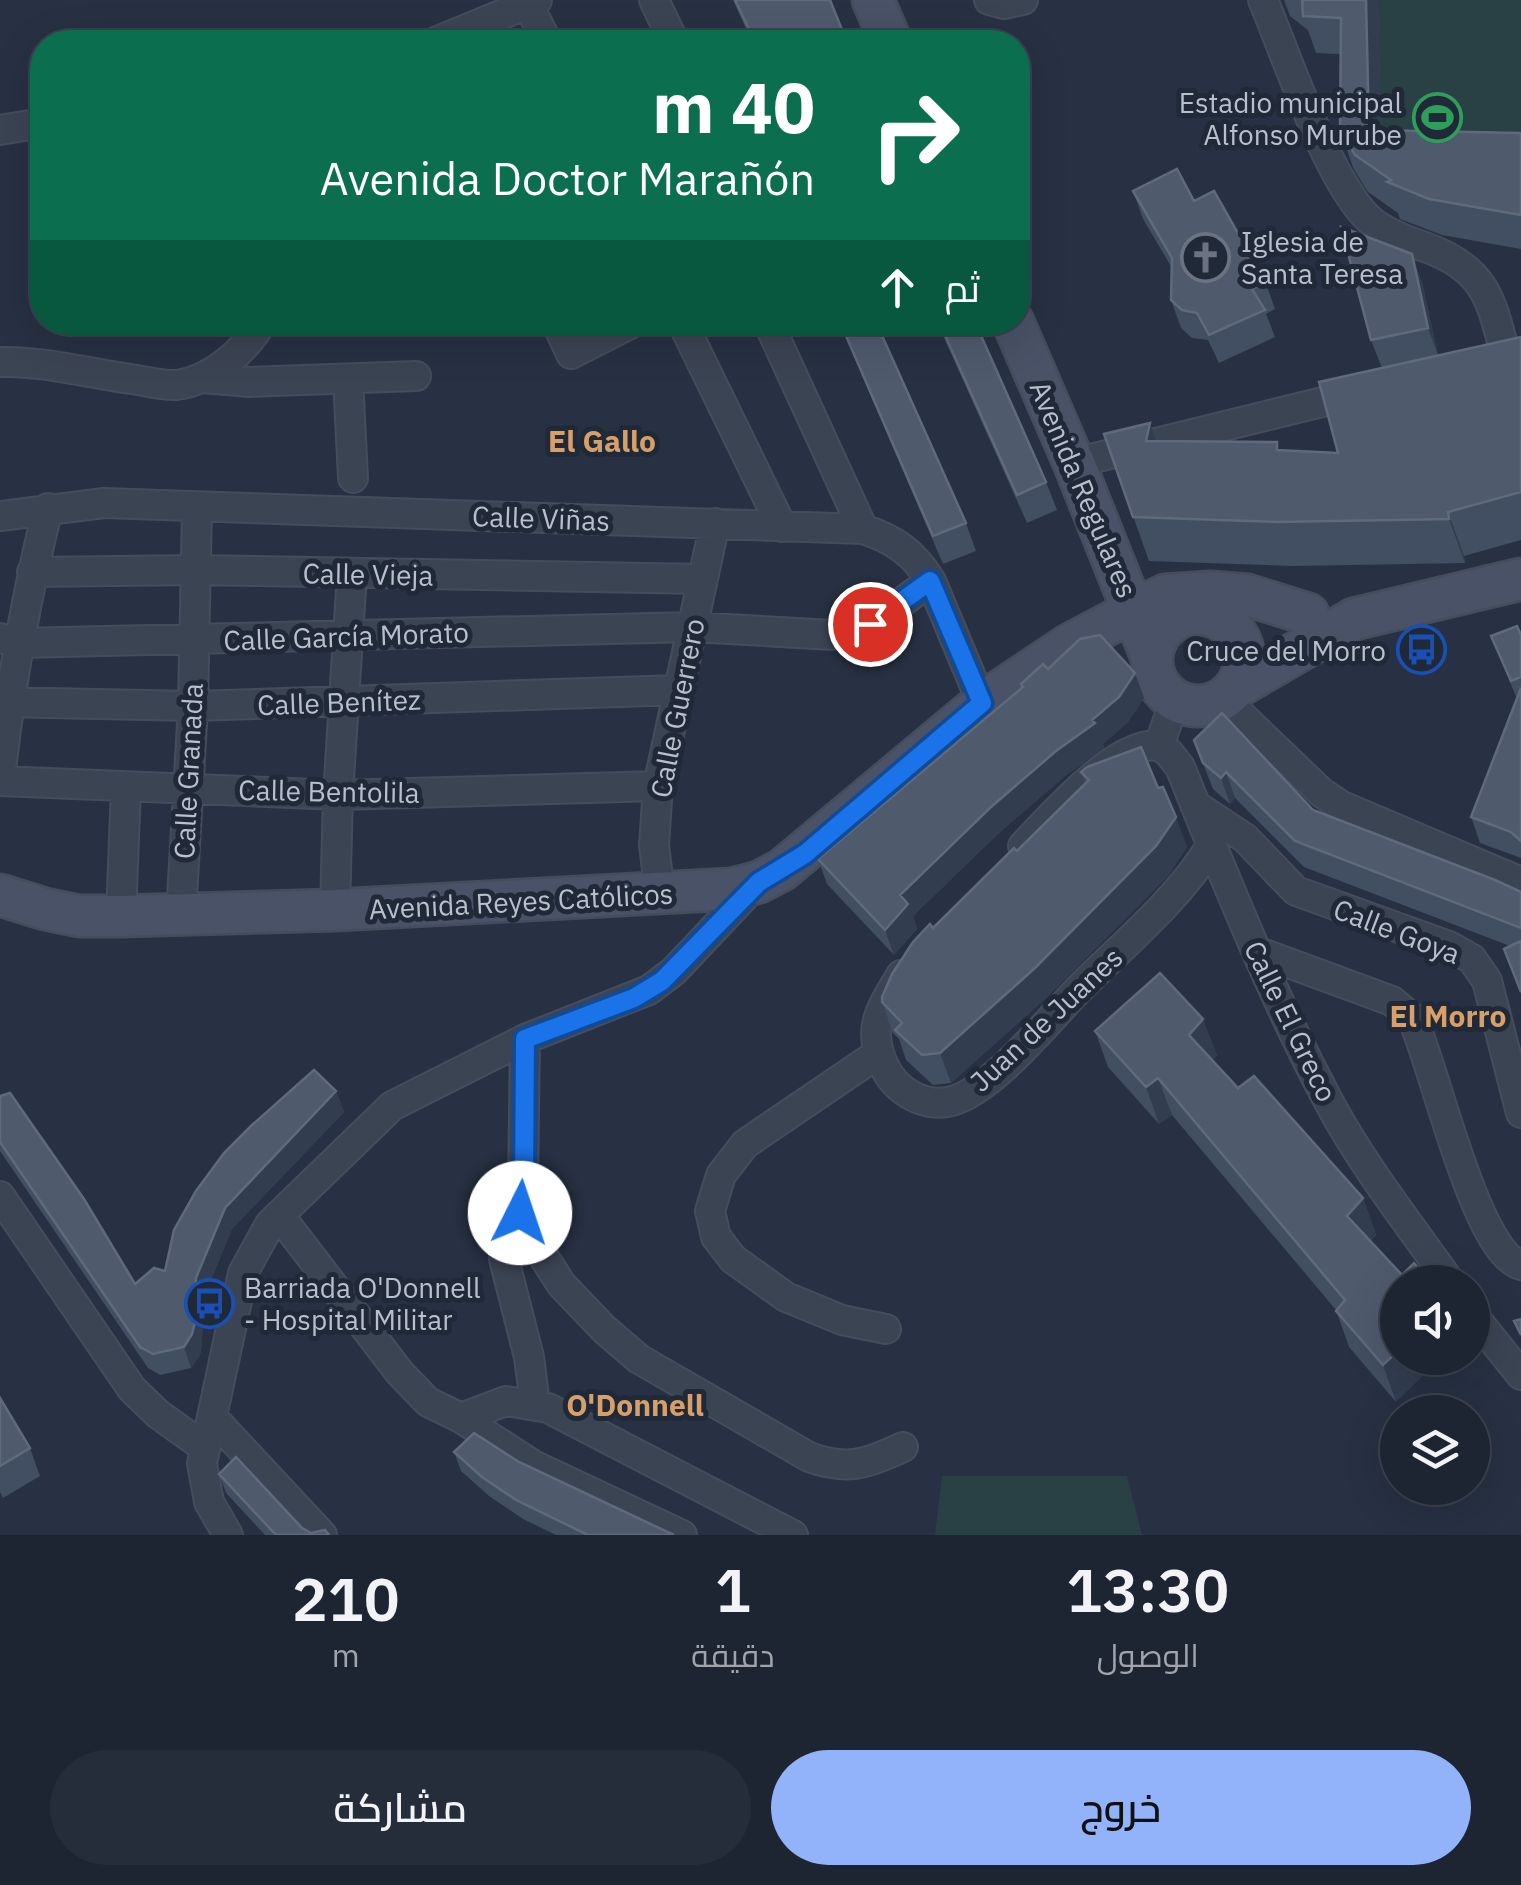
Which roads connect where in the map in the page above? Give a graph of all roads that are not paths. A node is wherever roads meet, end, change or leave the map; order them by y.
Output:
1 (654, 0) edge
2 (873, 0) edge
3 (989, 0) edge
4 (1023, 0) edge
5 (1263, 0) edge
6 (533, 2) edge
7 (464, 30) edge
8 (542, 30) edge
9 (668, 30) edge
10 (887, 30) edge
11 (30, 125) edge
12 (0, 130) edge
13 (252, 335) edge
14 (562, 335) edge
15 (608, 335) edge
16 (688, 335) edge
17 (774, 335) edge
18 (1019, 335) edge
19 (1505, 357) edge
20 (0, 362) edge
21 (416, 376) dead end
22 (202, 378) junction
23 (348, 379) junction
24 (1393, 385) edge
25 (1074, 463) junction
26 (353, 478) dead end
27 (48, 508) junction
28 (197, 508) junction
29 (0, 516) edge
30 (715, 523) junction
31 (782, 527) junction
32 (864, 529) junction
33 (196, 570) junction
34 (32, 572) junction
35 (352, 574) junction
36 (703, 579) junction
37 (1521, 580) edge
38 (930, 581) junction
39 (1150, 603) junction
40 (1308, 614) junction
41 (1354, 619) junction
42 (1219, 620) junction
43 (692, 627) junction
44 (1091, 633) junction
45 (349, 634) junction
46 (10, 641) edge
47 (194, 641) junction
48 (1152, 658) junction
49 (679, 690) junction
50 (1230, 693) junction
51 (1175, 700) junction
52 (4, 703) edge
53 (346, 703) junction
54 (982, 703) junction
55 (193, 706) junction
56 (1159, 746) junction
57 (0, 780) edge
58 (658, 786) junction
59 (126, 787) junction
60 (189, 787) junction
61 (338, 795) junction
62 (1195, 805) junction
63 (1211, 846) junction
64 (998, 872) edge
65 (759, 882) junction
66 (1521, 882) edge
67 (660, 894) junction
68 (0, 895) edge
69 (335, 910) junction
70 (181, 915) junction
71 (121, 916) junction
72 (1256, 952) junction
73 (918, 956) edge
74 (525, 1039) junction
75 (879, 1053) junction
76 (1521, 1112) edge
77 (0, 1196) edge
78 (279, 1215) junction
79 (525, 1227) junction
80 (1438, 1265) edge
81 (1521, 1265) edge
82 (886, 1329) dead end
83 (1490, 1336) edge
84 (1521, 1375) edge
85 (535, 1404) junction
86 (213, 1418) junction
87 (461, 1418) junction
88 (903, 1446) dead end
89 (204, 1447) junction
90 (228, 1535) edge
91 (322, 1535) edge
92 (682, 1535) edge
93 (794, 1535) edge

1 - 9 street
2 - 10 main road
3 - 4 street
5 - 19 street
6 - 7 street
6 - 8 street
11 - 12 street
13 - 22 street
14 - 15 street
16 - 31 street
17 - 32 street
18 - 25 main road, Avenida Regulares
20 - 22 street
21 - 23 street
22 - 23 street
23 - 26 street
24 - 25 street
25 - 39 main road, Avenida Regulares
27 - 28 street, Calle Viñas
27 - 29 street, Calle Viñas
27 - 34 street
28 - 30 street, Calle Viñas
28 - 33 street, Calle Granada
30 - 31 street, Calle Viñas
30 - 36 street, Calle Guerrero
31 - 32 street, Calle Viñas
32 - 38 street, Calle Viñas
33 - 34 street, Calle Vieja
33 - 35 street, Calle Vieja
33 - 47 street, Calle Granada
34 - 46 street
35 - 36 street, Calle Vieja
35 - 45 street
36 - 43 street, Calle Guerrero
37 - 41 main road
38 - 43 street, Calle García Morato
38 - 54 street, Calle Viñas
39 - 40 main road
39 - 42 main road
39 - 44 main road, Avenida Reyes Católicos
39 - 48 main road, Avenida Regulares
40 - 41 main road
40 - 42 main road
41 - 50 main road
42 - 48 main road
42 - 50 main road
43 - 45 street, Calle García Morato
43 - 49 street, Calle Guerrero
44 - 48 main road
44 - 54 main road, Avenida Reyes Católicos
45 - 47 street, Calle García Morato
45 - 53 street
46 - 47 street, Calle García Morato
46 - 52 street
47 - 55 street, Calle Granada
48 - 51 main road
49 - 53 street, Calle Benítez
49 - 58 street, Calle Guerrero
50 - 51 main road
50 - 66 street
51 - 56 street
52 - 55 street, Calle Benítez
52 - 57 street
53 - 55 street, Calle Benítez
53 - 61 street
54 - 65 main road, Avenida Reyes Católicos
55 - 60 street, Calle Granada
56 - 62 street, Calle El Greco
56 - 64 street
57 - 59 street, Calle Bentolila
58 - 61 street, Calle Bentolila
58 - 67 street, Calle Guerrero
59 - 60 street, Calle Bentolila
59 - 71 street
60 - 61 street, Calle Bentolila
60 - 70 street, Calle Granada
61 - 69 street
62 - 63 street, Calle El Greco
62 - 76 street, Calle Goya
63 - 72 street, Calle El Greco
63 - 75 street, Juan de Juanes
65 - 67 main road, Avenida Reyes Católicos
65 - 74 street
67 - 69 main road, Avenida Reyes Católicos
68 - 71 main road, Avenida Reyes Católicos
69 - 70 main road, Avenida Reyes Católicos
70 - 71 main road, Avenida Reyes Católicos
72 - 80 street, Calle El Greco
72 - 81 street
73 - 75 street
74 - 78 street
74 - 79 street
75 - 82 street
77 - 89 street
78 - 86 street
78 - 87 street
79 - 85 street
79 - 88 street
83 - 84 street
85 - 87 street
85 - 93 street
86 - 89 street
86 - 91 street
87 - 92 street
89 - 90 street

